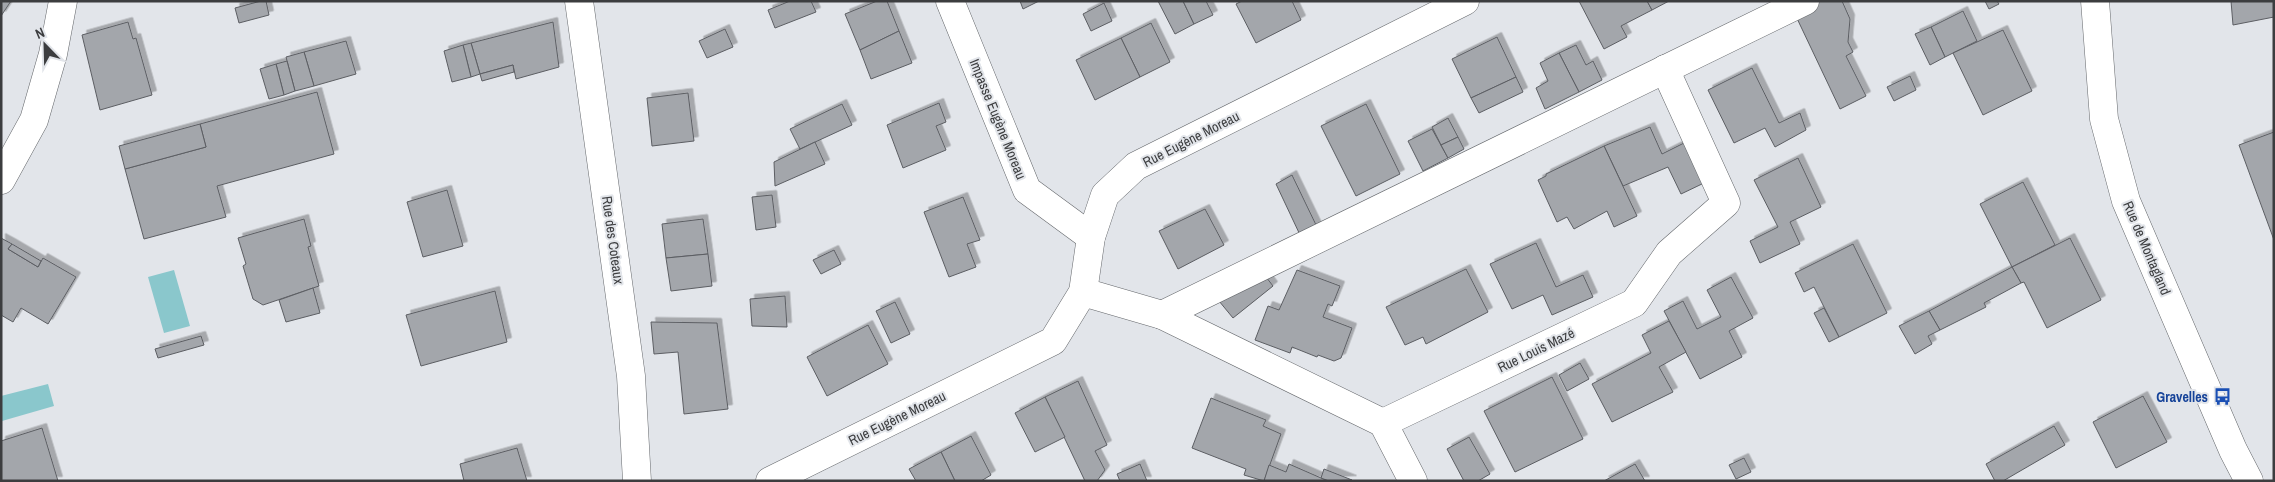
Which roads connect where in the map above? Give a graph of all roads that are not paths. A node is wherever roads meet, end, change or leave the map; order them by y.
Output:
1 (63, 1) edge
2 (579, 1) edge
3 (950, 1) edge
4 (1465, 1) edge
5 (1805, 1) edge
6 (2095, 1) edge
7 (1665, 69) junction
8 (1, 180) edge
9 (1092, 237) junction
10 (1083, 292) junction
11 (1162, 315) junction
12 (1383, 423) junction
13 (639, 480) edge
14 (770, 481) edge
15 (1413, 481) edge
16 (2249, 481) edge

1 - 8 street
2 - 13 street, Rue des Coteaux
3 - 9 street, Impasse Eugène Moreau
4 - 9 street, Rue Eugène Moreau
5 - 7 street
6 - 16 street, Rue de Montagland
7 - 11 street
7 - 12 street, Rue Louis Mazé
9 - 10 street, Rue Eugène Moreau
10 - 11 street
10 - 14 street, Rue Eugène Moreau
11 - 12 street
12 - 15 street

